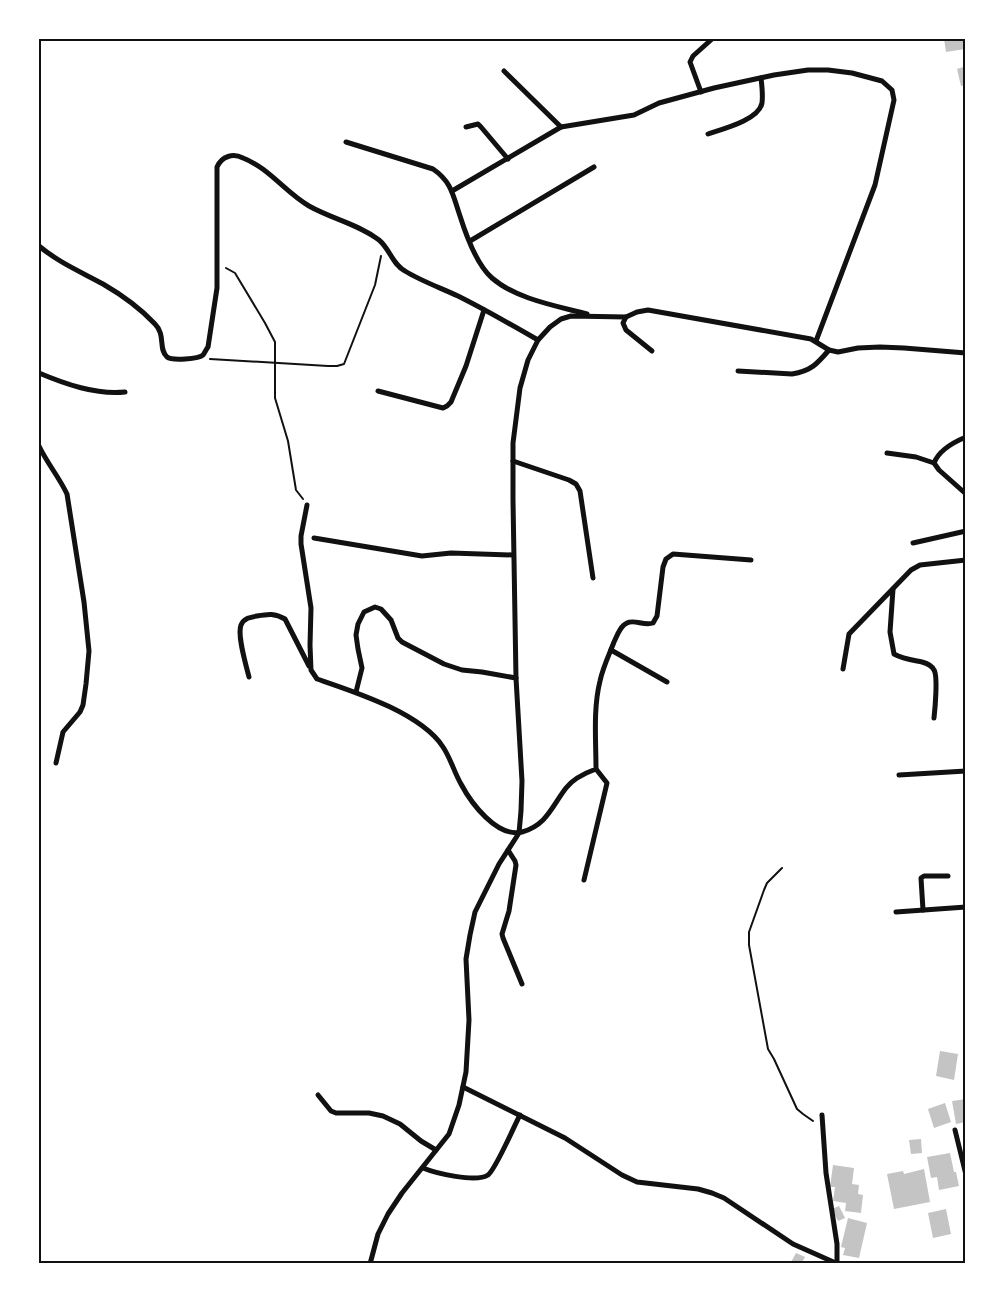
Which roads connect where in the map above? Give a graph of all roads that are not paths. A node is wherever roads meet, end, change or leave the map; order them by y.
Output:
1 (712, 39) edge
2 (504, 71) dead end
3 (761, 78) junction
4 (701, 92) junction
5 (465, 127) dead end
6 (561, 128) junction
7 (708, 135) dead end
8 (346, 142) dead end
9 (508, 159) junction
10 (594, 167) dead end
11 (452, 191) junction
12 (470, 241) junction
13 (39, 246) edge
14 (484, 310) junction
15 (595, 316) junction
16 (626, 317) junction
17 (538, 340) junction
18 (816, 341) junction
19 (829, 350) junction
20 (652, 351) dead end
21 (966, 353) edge
22 (738, 371) dead end
23 (39, 373) edge
24 (378, 391) dead end
25 (125, 392) dead end
26 (966, 437) edge
27 (39, 446) edge
28 (886, 453) dead end
29 (513, 461) junction
30 (934, 464) junction
31 (966, 494) edge
32 (307, 505) road end
33 (966, 531) edge
34 (314, 538) dead end
35 (913, 543) dead end
36 (513, 555) junction
37 (752, 560) dead end
38 (966, 560) edge
39 (593, 578) dead end
40 (893, 589) junction
41 (611, 650) junction
42 (843, 669) dead end
43 (311, 670) junction
44 (249, 676) dead end
45 (516, 678) junction
46 (667, 682) dead end
47 (356, 692) junction
48 (934, 718) dead end
49 (56, 763) dead end
50 (596, 769) junction
51 (966, 771) edge
52 (899, 774) dead end
53 (519, 832) junction
54 (508, 850) junction
55 (948, 876) dead end
56 (584, 880) dead end
57 (966, 907) edge
58 (923, 910) junction
59 (896, 912) dead end
60 (522, 984) dead end
61 (463, 1087) junction
62 (318, 1095) dead end
63 (520, 1115) junction
64 (822, 1115) dead end
65 (955, 1130) dead end
66 (436, 1150) junction
67 (423, 1168) junction
68 (966, 1175) edge
69 (828, 1262) edge
70 (370, 1264) edge
71 (837, 1264) edge

1 - 4 street
2 - 6 street
3 - 4 street
3 - 7 street
3 - 18 street
4 - 6 street
5 - 9 street
6 - 9 street
8 - 11 street
9 - 11 street
10 - 12 street
11 - 12 street
12 - 15 street
13 - 14 street
14 - 17 street
14 - 24 street
15 - 16 street
15 - 17 street
16 - 18 street
16 - 20 street
17 - 29 street
18 - 19 street
19 - 21 street
19 - 22 street
23 - 25 street
26 - 30 street
27 - 49 street
28 - 30 street
29 - 36 street
29 - 39 street
30 - 31 street
32 - 43 street
33 - 35 street
34 - 36 street
36 - 45 street
37 - 41 street
38 - 40 street
40 - 42 street
40 - 48 street
41 - 46 street
41 - 50 street
43 - 44 street
43 - 47 street
45 - 47 street
45 - 53 street
47 - 53 street
50 - 53 street
50 - 56 street
51 - 52 street
53 - 54 street
54 - 60 street
54 - 61 street
55 - 58 street
57 - 58 street
58 - 59 street
61 - 63 street
61 - 66 street
62 - 66 street
63 - 67 street
63 - 69 street
64 - 71 street
65 - 68 street
66 - 67 street
67 - 70 street
69 - 71 street

